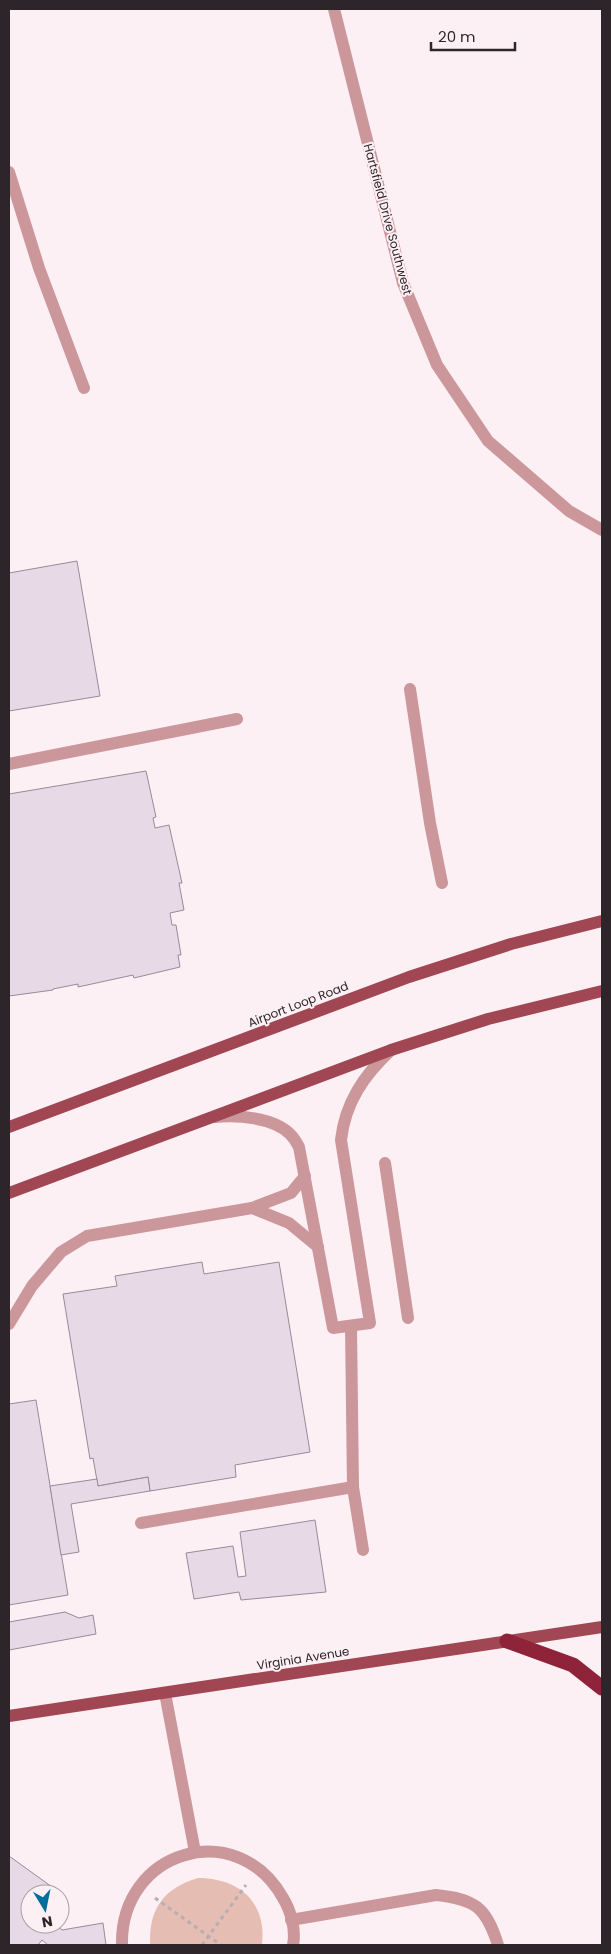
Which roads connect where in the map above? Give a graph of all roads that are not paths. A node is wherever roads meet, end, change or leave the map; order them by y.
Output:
1 (334, 9) edge
2 (9, 172) edge
3 (84, 388) dead end
4 (602, 530) edge
5 (410, 688) dead end
6 (237, 720) dead end
7 (9, 764) edge
8 (442, 883) dead end
9 (602, 922) edge
10 (602, 991) edge
11 (391, 1050) junction
12 (211, 1117) junction
13 (9, 1127) edge
14 (385, 1164) dead end
15 (305, 1176) junction
16 (9, 1193) edge
17 (252, 1208) junction
18 (318, 1247) junction
19 (408, 1318) dead end
20 (9, 1324) edge
21 (351, 1326) junction
22 (353, 1487) junction
23 (141, 1523) dead end
24 (364, 1550) dead end
25 (602, 1627) edge
26 (508, 1641) junction
27 (602, 1688) edge
28 (166, 1692) junction
29 (9, 1716) edge
30 (195, 1852) junction
31 (291, 1920) junction
32 (122, 1945) edge
33 (293, 1945) edge
34 (498, 1945) edge

1 - 4 street, Hartsfield Drive Southwest
2 - 3 street
5 - 8 street
6 - 7 street
9 - 13 main road, Airport Loop Road
10 - 11 main road
11 - 12 main road
11 - 21 street
12 - 15 street
12 - 16 main road
14 - 19 street
15 - 17 street
15 - 18 street
17 - 18 street
17 - 20 street
18 - 21 street
21 - 22 street
22 - 23 street
22 - 24 street
25 - 26 main road, Virginia Avenue
26 - 27 highway
26 - 28 main road, Virginia Avenue
28 - 29 main road, Virginia Avenue
28 - 30 street
30 - 31 street
30 - 32 street
31 - 33 street
31 - 34 street

